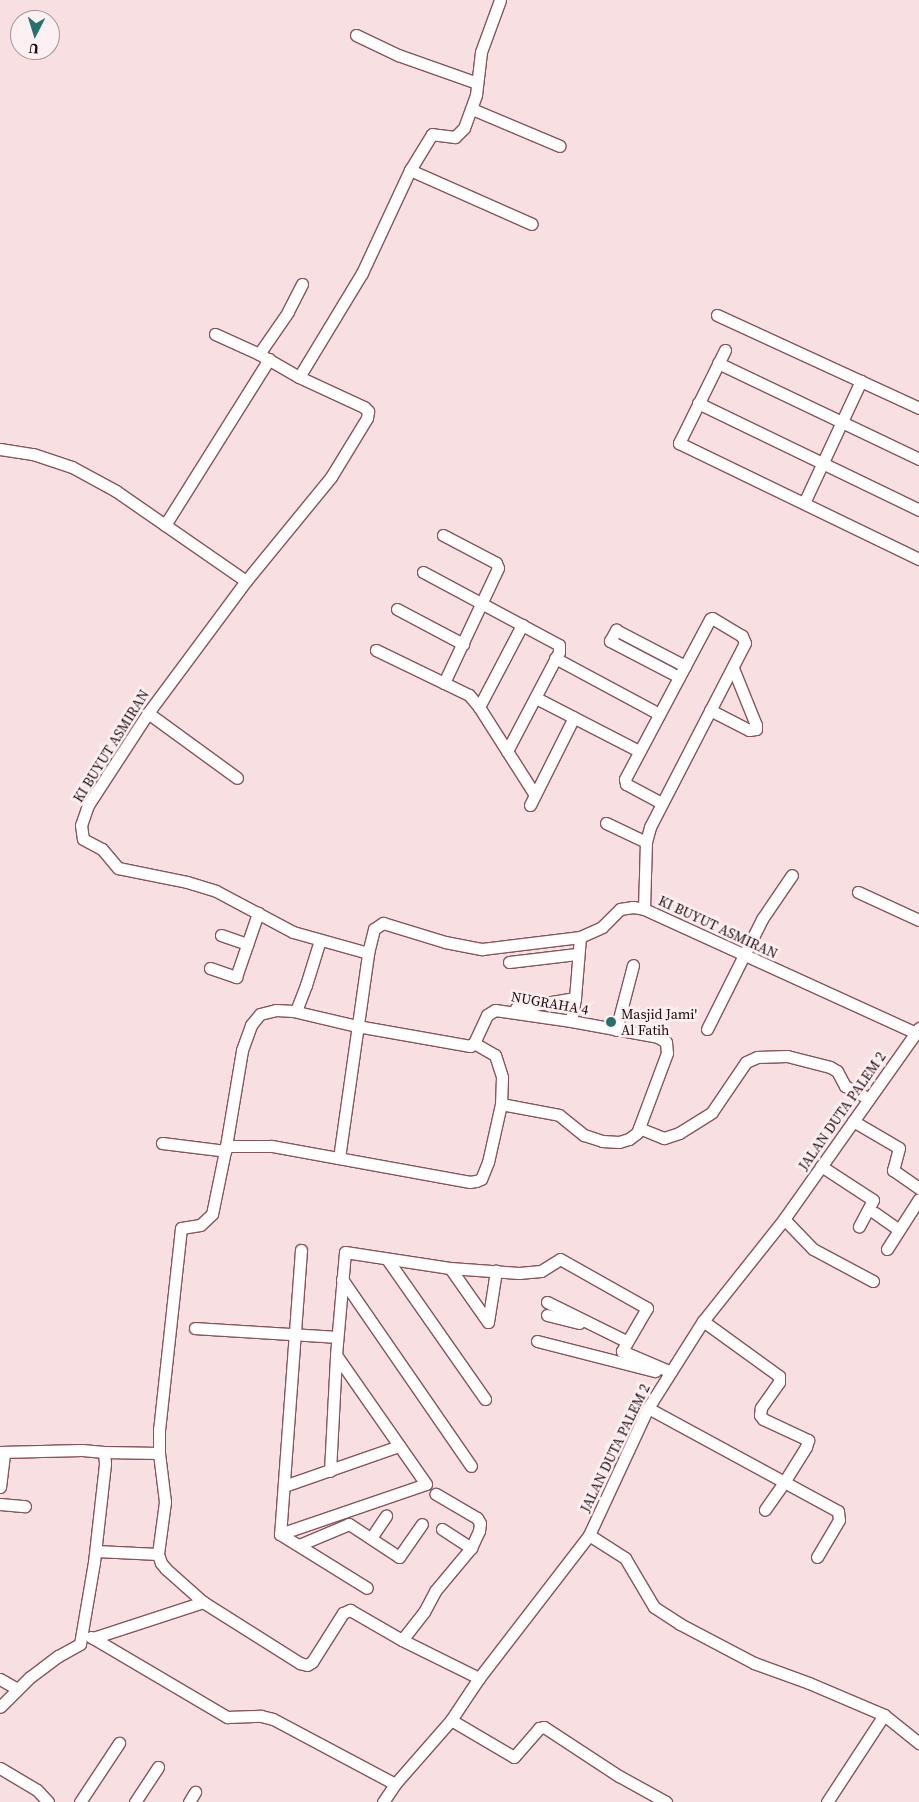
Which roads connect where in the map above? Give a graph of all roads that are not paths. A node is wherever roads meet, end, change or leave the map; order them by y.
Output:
1 (500, 0) edge
2 (356, 35) dead end
3 (477, 83) junction
4 (472, 109) junction
5 (560, 146) dead end
6 (410, 170) junction
7 (532, 224) dead end
8 (302, 284) dead end
9 (717, 315) dead end
10 (215, 334) dead end
11 (725, 350) dead end
12 (264, 356) junction
13 (718, 363) junction
14 (299, 377) junction
15 (861, 381) junction
16 (698, 403) junction
17 (919, 408) edge
18 (842, 422) junction
19 (0, 450) edge
20 (919, 459) edge
21 (822, 463) junction
22 (804, 503) junction
23 (919, 510) edge
24 (165, 525) junction
25 (443, 535) dead end
26 (919, 560) edge
27 (423, 572) dead end
28 (246, 581) junction
29 (481, 603) junction
30 (397, 609) dead end
31 (522, 625) junction
32 (463, 644) junction
33 (376, 650) dead end
34 (555, 658) junction
35 (685, 666) junction
36 (733, 668) junction
37 (678, 677) junction
38 (444, 683) junction
39 (536, 698) junction
40 (479, 707) junction
41 (710, 710) junction
42 (148, 713) junction
43 (659, 714) junction
44 (574, 717) junction
45 (507, 751) junction
46 (639, 751) junction
47 (237, 778) dead end
48 (661, 803) junction
49 (606, 823) dead end
50 (646, 842) junction
51 (792, 875) dead end
52 (858, 892) dead end
53 (644, 909) junction
54 (258, 913) junction
55 (919, 920) edge
56 (221, 935) dead end
57 (580, 937) junction
58 (320, 940) junction
59 (247, 944) junction
60 (368, 953) junction
61 (578, 954) junction
62 (743, 956) junction
63 (509, 962) dead end
64 (633, 966) dead end
65 (210, 968) dead end
66 (576, 998) junction
67 (506, 1010) junction
68 (296, 1011) junction
69 (571, 1021) junction
70 (357, 1026) junction
71 (707, 1029) dead end
72 (616, 1030) junction
73 (917, 1030) edge
74 (473, 1044) junction
75 (869, 1099) junction
76 (501, 1104) junction
77 (853, 1122) junction
78 (641, 1129) junction
79 (162, 1143) dead end
80 (226, 1148) junction
81 (339, 1158) junction
82 (821, 1166) junction
83 (919, 1188) edge
84 (919, 1199) edge
85 (875, 1213) dead end
86 (784, 1219) junction
87 (859, 1226) dead end
88 (899, 1230) junction
89 (887, 1249) dead end
90 (301, 1250) dead end
91 (387, 1258) junction
92 (450, 1268) junction
93 (496, 1271) junction
94 (342, 1279) junction
95 (873, 1281) dead end
96 (547, 1302) dead end
97 (547, 1315) dead end
98 (703, 1321) junction
99 (195, 1328) dead end
100 (600, 1328) junction
101 (294, 1334) junction
102 (337, 1337) junction
103 (537, 1341) dead end
104 (626, 1342) junction
105 (336, 1355) junction
106 (670, 1373) junction
107 (486, 1399) dead end
108 (648, 1408) junction
109 (399, 1446) junction
110 (2, 1452) edge
111 (104, 1452) junction
112 (158, 1453) junction
113 (471, 1466) dead end
114 (330, 1471) junction
115 (785, 1482) junction
116 (284, 1486) junction
117 (0, 1487) edge
118 (436, 1494) dead end
119 (0, 1504) edge
120 (24, 1506) dead end
121 (765, 1510) dead end
122 (386, 1516) dead end
123 (422, 1524) dead end
124 (442, 1529) dead end
125 (280, 1534) junction
126 (589, 1535) junction
127 (371, 1538) junction
128 (299, 1545) junction
129 (471, 1548) junction
130 (96, 1552) junction
131 (158, 1554) junction
132 (818, 1557) dead end
133 (367, 1588) dead end
134 (203, 1602) junction
135 (81, 1633) junction
136 (93, 1638) junction
137 (402, 1640) junction
138 (479, 1678) junction
139 (0, 1679) edge
140 (17, 1689) junction
141 (0, 1707) edge
142 (884, 1715) junction
143 (451, 1720) junction
144 (919, 1742) edge
145 (119, 1743) dead end
146 (158, 1767) dead end
147 (0, 1768) edge
148 (395, 1784) junction
149 (48, 1802) edge
150 (80, 1802) edge
151 (135, 1802) edge
152 (383, 1802) edge
153 (666, 1802) edge
154 (827, 1802) edge

1 - 3 street
2 - 3 street
3 - 4 street
4 - 5 street
4 - 6 street
6 - 7 street
6 - 14 street
8 - 12 street
9 - 15 street
10 - 12 street, KI BUYUT ASMIRAN
11 - 13 street
12 - 14 street, KI BUYUT ASMIRAN
12 - 24 street
13 - 16 street
13 - 18 street
14 - 28 street, KI BUYUT ASMIRAN
15 - 17 street
15 - 18 street
16 - 21 street
16 - 22 street
18 - 20 street
18 - 21 street
19 - 24 street
21 - 22 street
21 - 23 street
22 - 26 street
24 - 28 street
25 - 29 street
27 - 29 street
28 - 42 street, KI BUYUT ASMIRAN
29 - 31 street
29 - 32 street
30 - 32 street
31 - 34 street
31 - 40 street
32 - 38 street
33 - 38 street
34 - 39 street
34 - 43 street
35 - 36 street
35 - 37 street
35 - 37 street
36 - 41 street
36 - 41 street
37 - 43 street
38 - 40 street
39 - 44 street
39 - 45 street
40 - 45 street
41 - 48 street
42 - 47 street
42 - 54 street, KI BUYUT ASMIRAN
43 - 46 street
44 - 45 street
44 - 46 street
46 - 48 street
48 - 50 street
49 - 50 street
50 - 53 street
51 - 62 street
52 - 55 street
53 - 57 street, KI BUYUT ASMIRAN
53 - 62 street, KI BUYUT ASMIRAN
54 - 58 street, KI BUYUT ASMIRAN
54 - 59 street
56 - 59 street
57 - 60 street, KI BUYUT ASMIRAN
57 - 61 street
58 - 60 street, KI BUYUT ASMIRAN
58 - 68 street
59 - 65 street
60 - 70 street
61 - 63 street
61 - 66 street
62 - 71 street
62 - 73 street, KI BUYUT ASMIRAN
64 - 72 street
66 - 67 street
66 - 69 street
67 - 69 street, NUGRAHA 4
67 - 74 street, NUGRAHA 4
68 - 70 street
68 - 80 street
69 - 72 street, NUGRAHA 4
70 - 74 street
70 - 81 street
72 - 78 street, NUGRAHA 4
73 - 75 street, JALAN DUTA PALEM 2
74 - 76 street
75 - 77 street, JALAN DUTA PALEM 2
75 - 78 street
76 - 78 street
76 - 81 street
77 - 82 street, JALAN DUTA PALEM 2
77 - 83 street
79 - 80 street
80 - 81 street
80 - 112 street
82 - 86 street, JALAN DUTA PALEM 2
82 - 87 street
84 - 88 street
85 - 88 street
86 - 95 street
86 - 98 street, JALAN DUTA PALEM 2
88 - 89 street
90 - 101 street
91 - 92 street
91 - 94 street
91 - 107 street
92 - 93 street
92 - 93 street
93 - 104 street
94 - 102 street
94 - 113 street
96 - 100 street
97 - 100 street
98 - 106 street, JALAN DUTA PALEM 2
98 - 115 street
99 - 101 street
100 - 104 street
101 - 102 street
101 - 116 street
102 - 105 street
103 - 106 street
104 - 106 street
105 - 109 street
105 - 114 street
106 - 108 street, JALAN DUTA PALEM 2
108 - 115 street
108 - 126 street, JALAN DUTA PALEM 2
109 - 114 street
109 - 125 street
110 - 111 street
110 - 117 street
111 - 112 street
111 - 130 street
112 - 131 street
114 - 116 street
115 - 121 street
115 - 132 street
116 - 125 street
118 - 129 street
119 - 120 street
122 - 127 street
123 - 127 street
124 - 129 street
125 - 128 street
126 - 138 street, JALAN DUTA PALEM 2
126 - 142 street
127 - 128 street
128 - 133 street
129 - 137 street
130 - 131 street
130 - 135 street
131 - 134 street
134 - 136 street
134 - 137 street
135 - 136 street
135 - 140 street
136 - 148 street
137 - 138 street
138 - 143 street, JALAN DUTA PALEM 2
139 - 140 street
140 - 141 street
142 - 144 street
142 - 154 street
143 - 148 street, JALAN DUTA PALEM 2
143 - 153 street
145 - 150 street
146 - 151 street
147 - 149 street
148 - 152 street, JALAN DUTA PALEM 2

